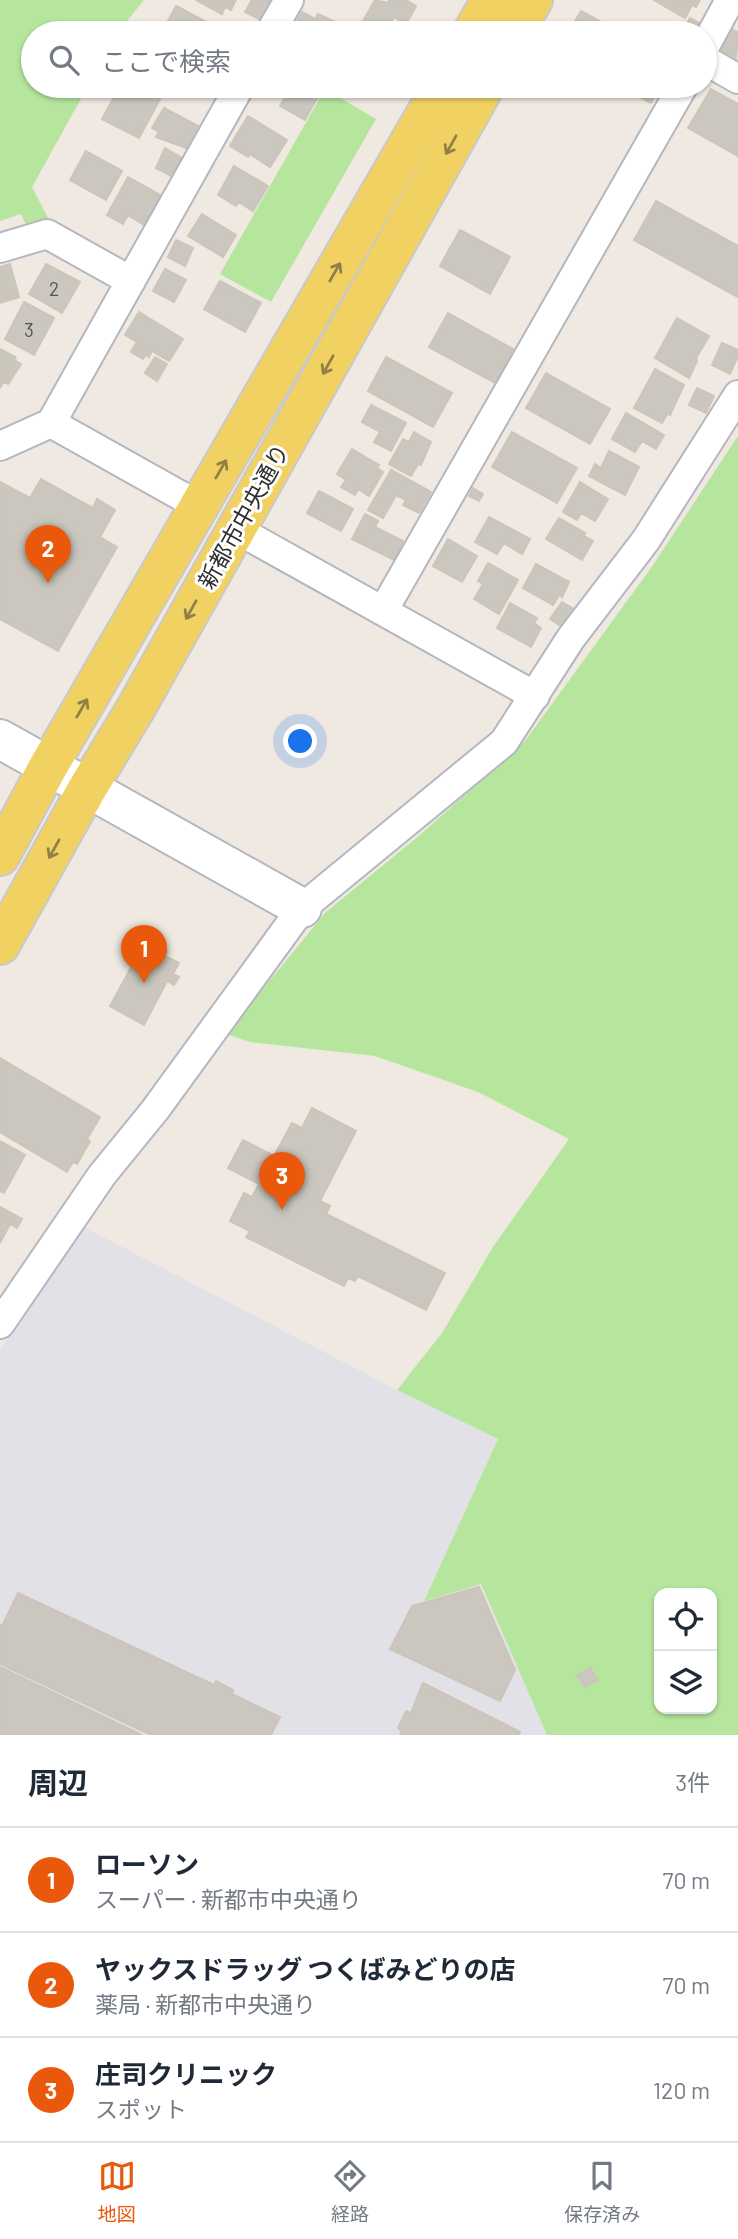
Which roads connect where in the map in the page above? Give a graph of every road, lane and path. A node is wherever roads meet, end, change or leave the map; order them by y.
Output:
1 (289, 0) edge
2 (491, 0) edge
3 (533, 0) edge
4 (730, 0) edge
5 (277, 21) edge
6 (479, 21) edge
7 (521, 21) edge
8 (717, 24) edge
9 (717, 67) edge
10 (738, 79) edge
11 (233, 98) edge
12 (435, 98) edge
13 (478, 98) edge
14 (675, 98) edge
15 (0, 248) edge
16 (131, 281) junction
17 (738, 395) edge
18 (51, 423) junction
19 (0, 446) edge
20 (199, 506) junction
21 (236, 529) junction
22 (383, 611) junction
23 (535, 696) junction
24 (0, 739) edge
25 (48, 767) junction
26 (87, 789) junction
27 (0, 856) edge
28 (302, 908) junction
29 (0, 945) edge
30 (0, 1324) edge

1 - 5 street
2 - 6 main road
3 - 7 main road
4 - 8 street
9 - 10 street
11 - 16 street
20 -> 12 main road, 新都市中央通り
13 -> 21 main road, 新都市中央通り
14 - 22 street
15 - 16 street
16 - 18 street
17 - 23 street
18 - 19 street
18 - 20 street
25 -> 20 main road, 新都市中央通り
21 - 22 street
21 -> 26 main road, 新都市中央通り
22 - 23 street
23 - 28 street
24 - 25 street
25 - 26 street
25 - 27 main road, 新都市中央通り
26 - 28 street
26 -> 29 main road, 新都市中央通り
28 - 30 street

